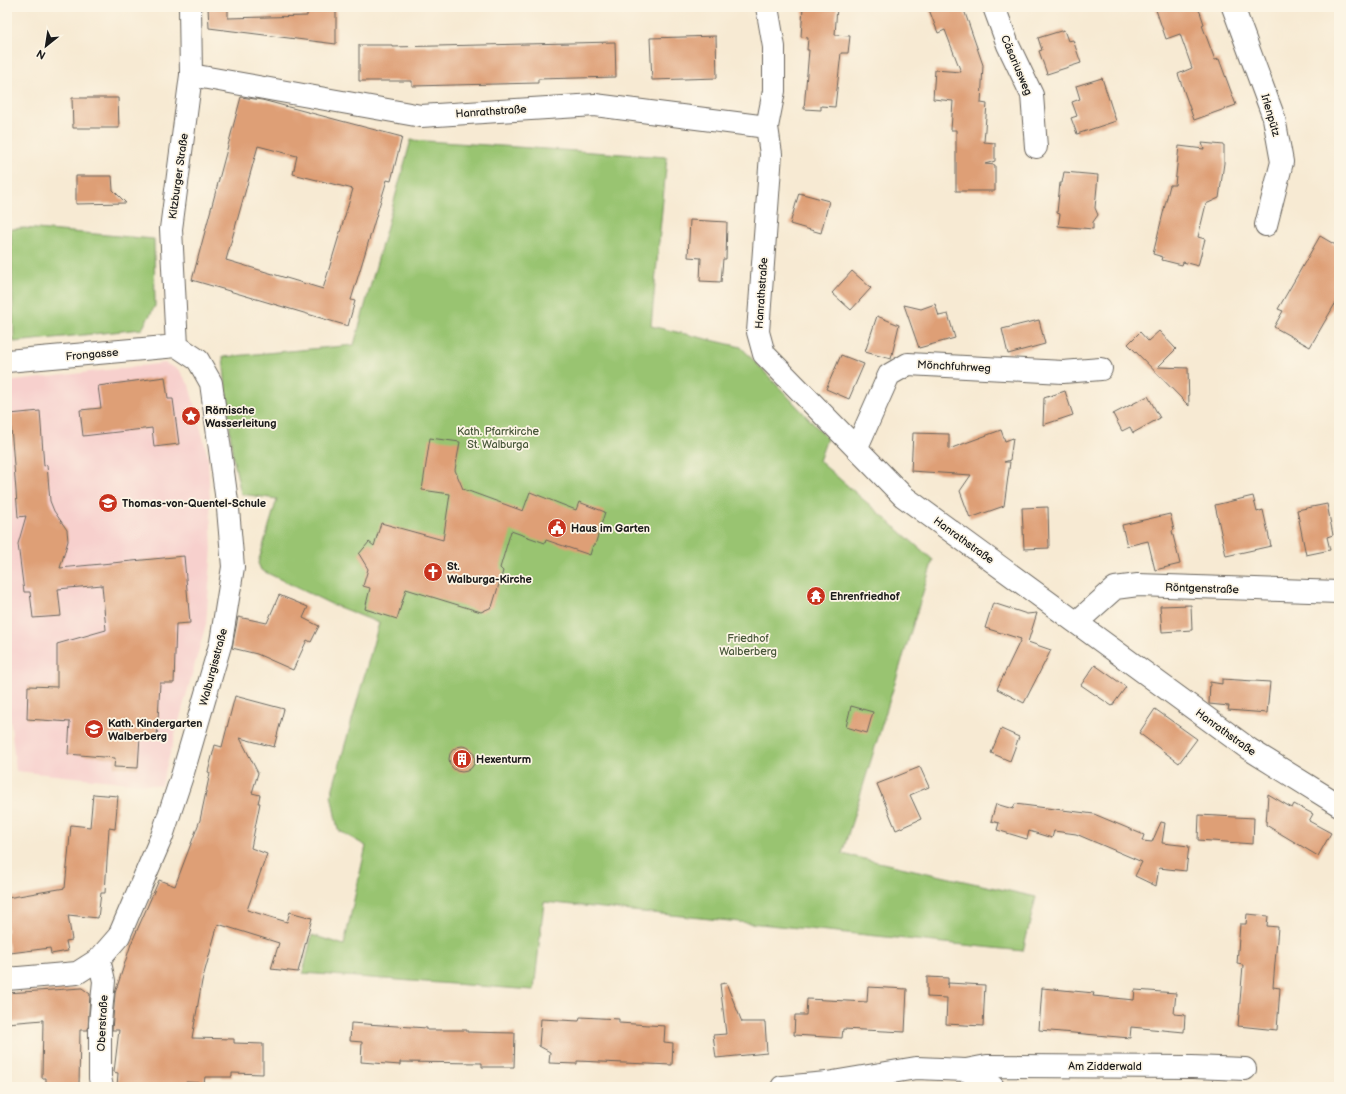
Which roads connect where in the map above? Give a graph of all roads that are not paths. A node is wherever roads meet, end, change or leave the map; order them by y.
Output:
1 (190, 7) edge
2 (767, 7) edge
3 (994, 7) edge
4 (1233, 7) edge
5 (191, 75) junction
6 (767, 127) junction
7 (1036, 148) dead end
8 (1266, 226) dead end
9 (177, 346) junction
10 (7, 361) edge
11 (1101, 369) dead end
12 (856, 446) junction
13 (1339, 592) edge
14 (1077, 622) junction
15 (1339, 805) edge
16 (99, 959) junction
17 (7, 979) edge
18 (1245, 1069) dead end
19 (966, 1070) junction
20 (102, 1087) edge
21 (782, 1087) edge
22 (993, 1087) edge

1 - 5 street, Kitzburger Straße
2 - 6 street
3 - 7 street, Cäsariusweg
4 - 8 street, Irlenpütz
5 - 6 street, Hanrathstraße
5 - 9 street, Kitzburger Straße
6 - 12 street, Hanrathstraße
9 - 10 street, Frongasse
9 - 16 street, Walburgisstraße
11 - 12 street, Mönchfuhrweg
12 - 14 street, Hanrathstraße
13 - 14 street, Röntgenstraße
14 - 15 street, Hanrathstraße
16 - 17 street, Walburgisstraße
16 - 20 street, Oberstraße
18 - 19 street, Am Zidderwald
19 - 21 street, Am Zidderwald
19 - 22 street

